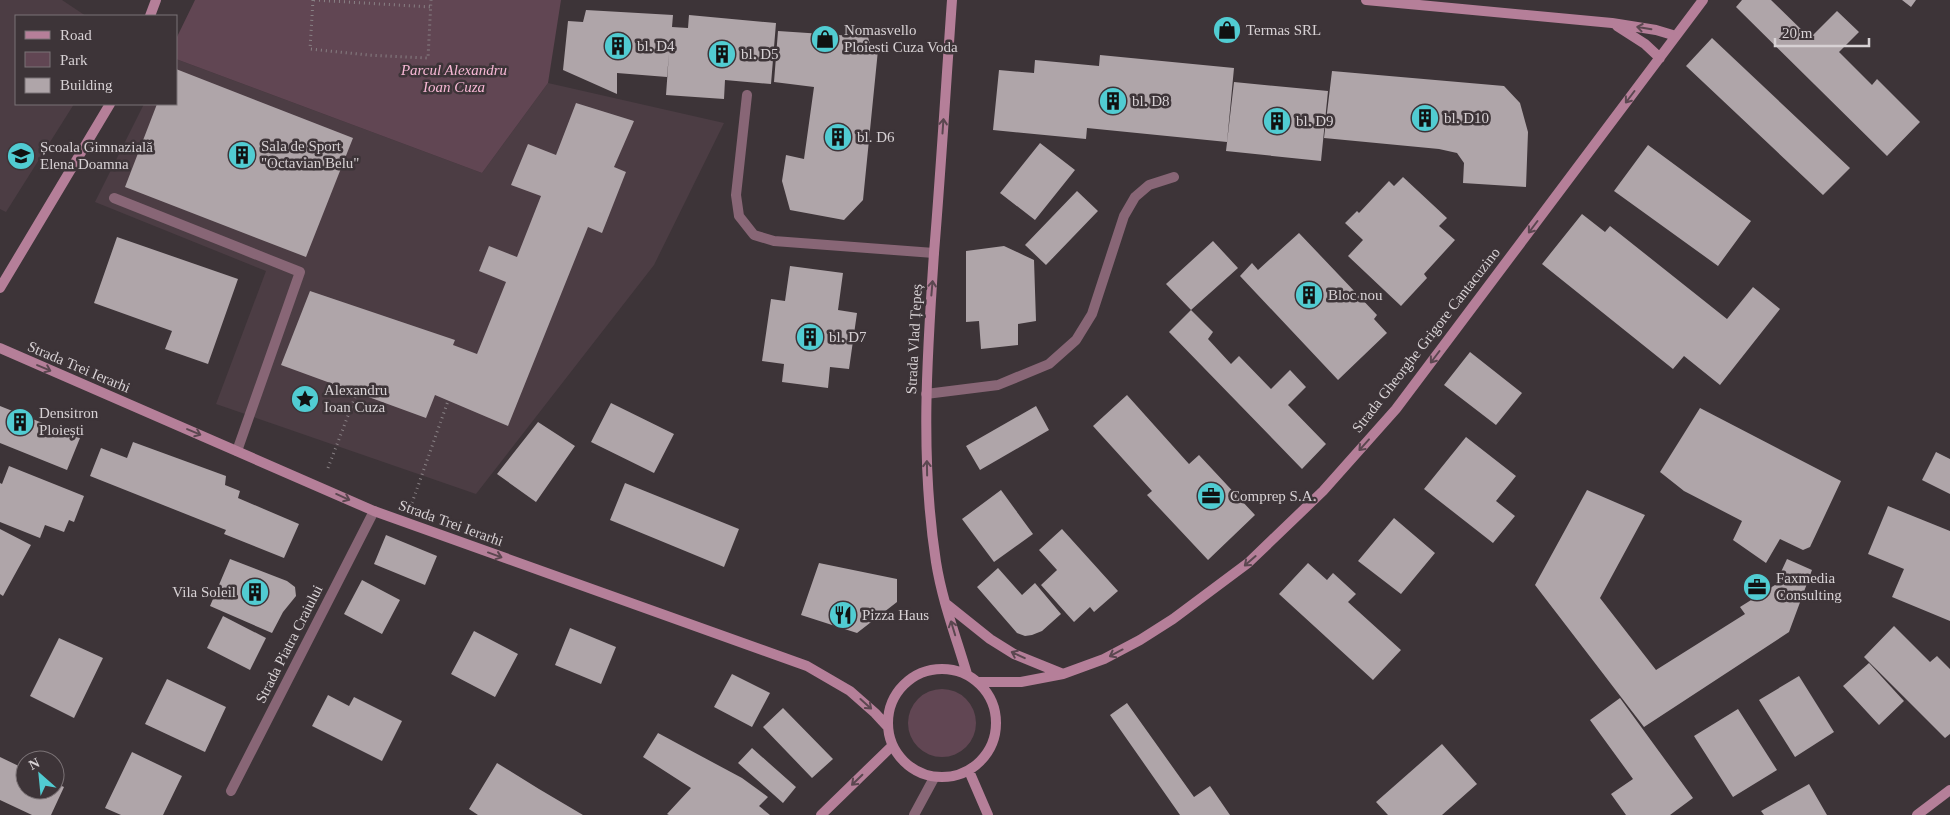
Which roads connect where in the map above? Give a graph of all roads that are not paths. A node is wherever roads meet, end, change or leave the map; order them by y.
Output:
1 (156, 0) edge
2 (952, 0) edge
3 (1366, 0) edge
4 (1703, 0) edge
5 (150, 15) edge
6 (1612, 23) junction
7 (1676, 36) junction
8 (1660, 58) junction
9 (747, 95) dead end
10 (109, 105) edge
11 (1174, 177) dead end
12 (114, 198) dead end
13 (934, 253) junction
14 (0, 288) edge
15 (0, 348) edge
16 (926, 394) junction
17 (237, 451) junction
18 (374, 511) junction
19 (945, 603) junction
20 (967, 674) junction
21 (1063, 674) junction
22 (978, 682) junction
23 (887, 726) junction
24 (892, 746) junction
25 (969, 771) junction
26 (934, 778) junction
27 (1950, 790) edge
28 (232, 791) dead end
29 (821, 815) edge
30 (914, 815) edge
31 (988, 815) edge
32 (1917, 815) edge

1 - 5 main road
13 -> 2 main road, Strada Vlad Țepeș
3 - 6 main road
4 - 7 main road, Strada Gheorghe Grigore Cantacuzino
7 -> 6 main road
6 - 8 main road
7 - 8 main road, Strada Gheorghe Grigore Cantacuzino
8 -> 21 main road, Strada Gheorghe Grigore Cantacuzino
9 - 13 street
10 - 14 main road
11 - 16 street
12 - 17 street
16 -> 13 main road, Strada Vlad Țepeș
15 -> 17 main road, Strada Trei Ierarhi
19 -> 16 main road, Strada Vlad Țepeș
17 -> 18 main road, Strada Trei Ierarhi
18 -> 23 main road, Strada Trei Ierarhi
18 - 28 street, Strada Piatra Craiului
20 -> 19 main road, Strada Vlad Țepeș
21 -> 19 main road
20 - 22 main road
20 - 23 main road
21 - 22 main road, Strada Gheorghe Grigore Cantacuzino
22 - 25 main road
23 - 24 main road
24 - 26 main road
24 -> 29 main road
25 - 26 main road
25 - 31 main road
26 - 30 street
27 - 32 main road

